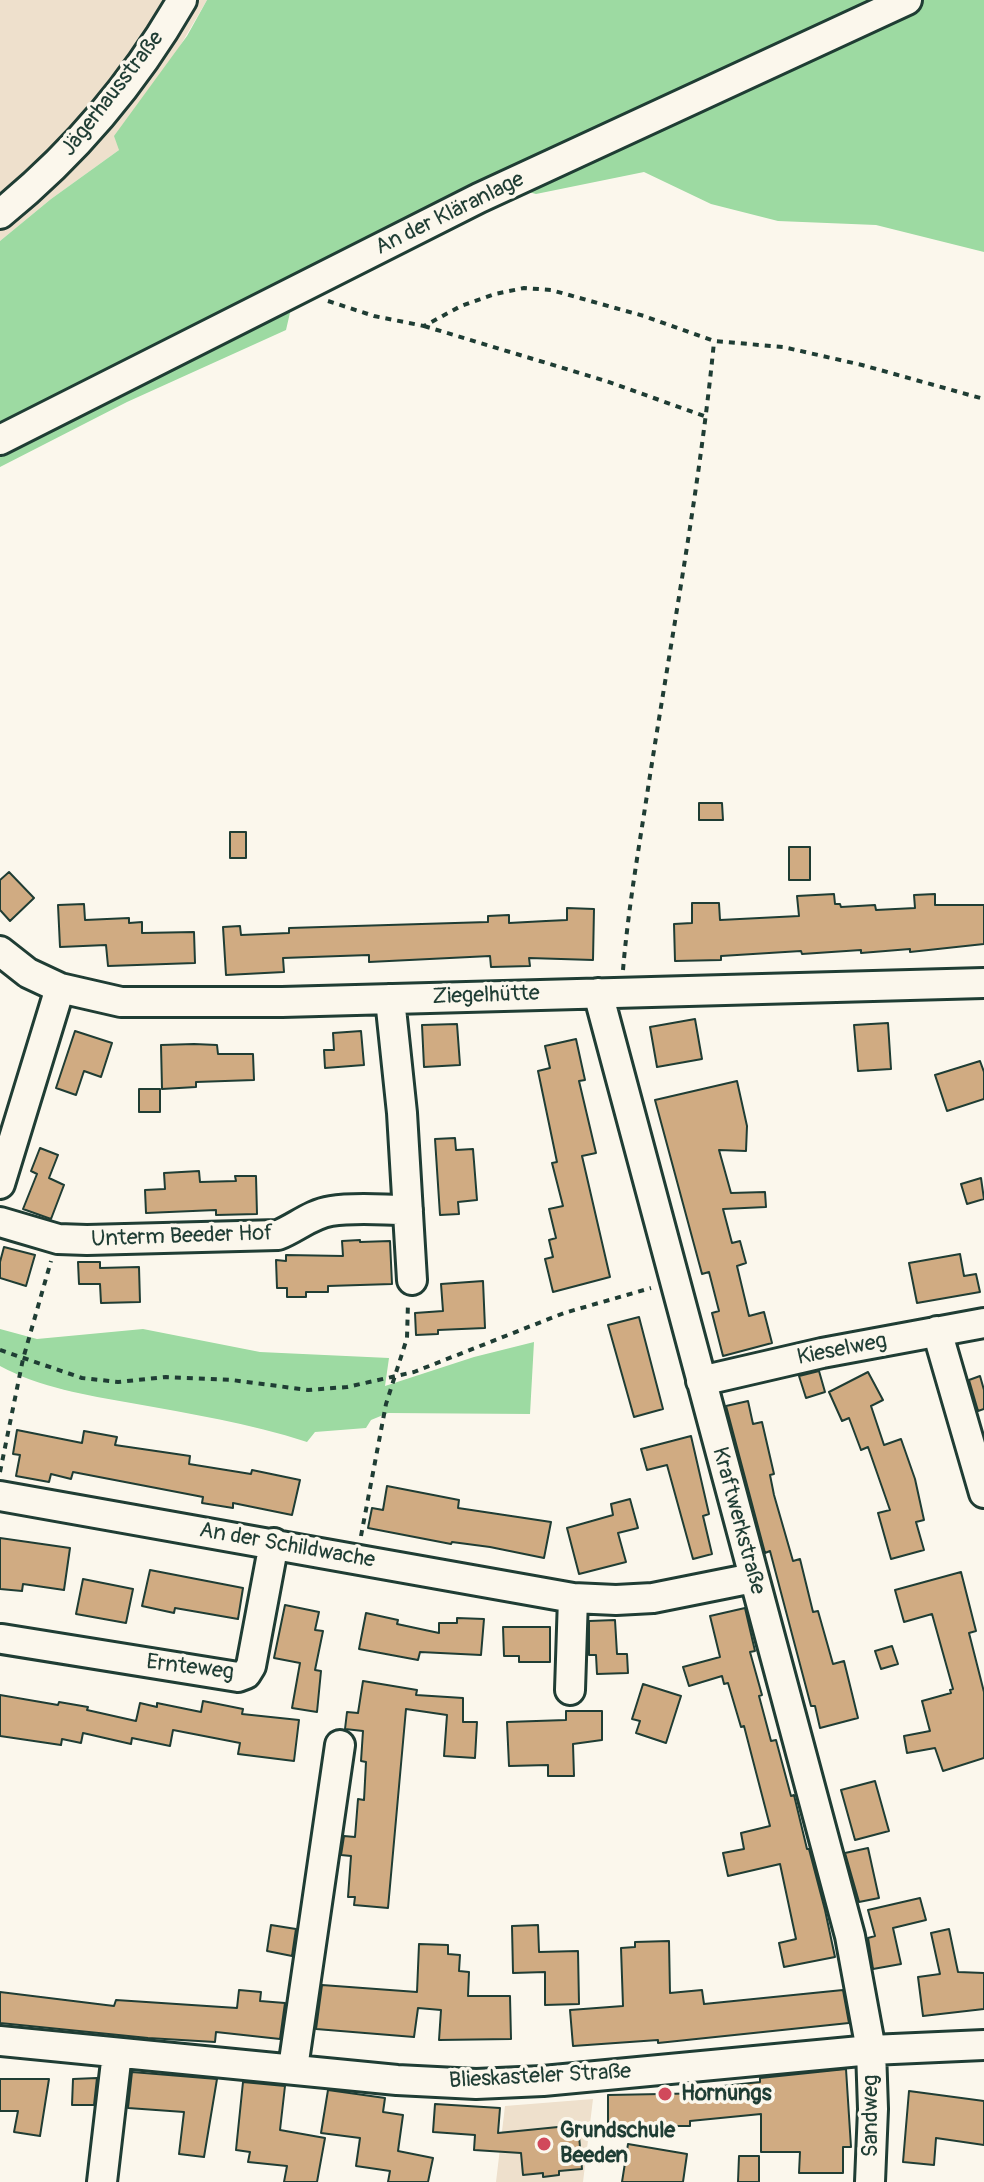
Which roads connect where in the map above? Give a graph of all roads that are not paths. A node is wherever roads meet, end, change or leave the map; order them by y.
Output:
1 (182, 0) edge
2 (907, 0) edge
3 (0, 214) edge
4 (0, 440) edge
5 (0, 951) edge
6 (984, 983) edge
7 (60, 988) junction
8 (611, 993) junction
9 (390, 999) junction
10 (0, 1184) edge
11 (408, 1210) junction
12 (0, 1222) edge
13 (412, 1280) road end
14 (984, 1323) edge
15 (937, 1331) junction
16 (701, 1381) junction
17 (984, 1493) edge
18 (0, 1496) edge
19 (274, 1543) junction
20 (753, 1578) junction
21 (573, 1598) junction
22 (2, 1639) edge
23 (570, 1690) dead end
24 (340, 1745) dead end
25 (0, 2041) edge
26 (984, 2045) edge
27 (871, 2050) junction
28 (117, 2053) junction
29 (293, 2068) junction
30 (102, 2182) edge
31 (870, 2182) edge

1 - 3 street, Jägerhausstraße
2 - 4 street, An der Kläranlage
5 - 7 street, Ziegelhütte
6 - 8 street, Ziegelhütte
7 - 9 street, Ziegelhütte
7 - 10 street
8 - 9 street, Ziegelhütte
8 - 16 street, Kraftwerkstraße
9 - 11 street
11 - 12 street, Unterm Beeder Hof
11 - 13 street
14 - 15 street, Kieselweg
15 - 16 street, Kieselweg
15 - 17 street
16 - 20 street, Kraftwerkstraße
18 - 19 street, An der Schildwache
19 - 21 street, An der Schildwache
19 - 22 street, Ernteweg
20 - 21 street, An der Schildwache
20 - 27 street, Kraftwerkstraße
21 - 23 street
24 - 29 street
25 - 28 street, Blieskasteler Straße
26 - 27 street, Blieskasteler Straße
27 - 29 street, Blieskasteler Straße
27 - 31 street, Sandweg
28 - 29 street, Blieskasteler Straße
28 - 30 street

